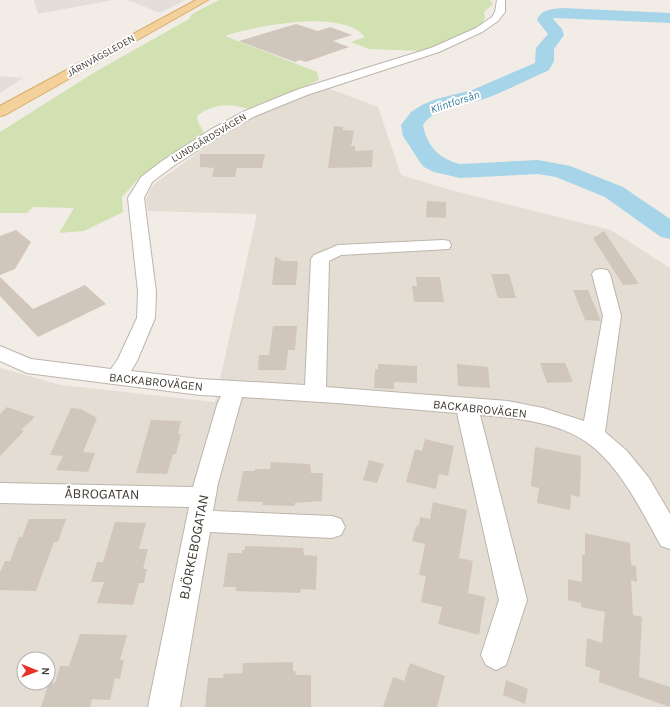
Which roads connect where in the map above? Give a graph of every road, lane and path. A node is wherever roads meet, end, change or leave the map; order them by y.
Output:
1 (203, 0) edge
2 (501, 0) edge
3 (0, 112) edge
4 (443, 245) dead end
5 (601, 274) dead end
6 (0, 353) edge
7 (116, 377) junction
8 (235, 389) junction
9 (315, 394) junction
10 (467, 407) junction
11 (593, 435) junction
12 (0, 493) edge
13 (201, 509) junction
14 (332, 527) dead end
15 (670, 538) edge
16 (496, 655) dead end
17 (164, 707) edge

1 - 3 main road, JÄRNVÄGSLEDEN
2 - 7 street, LUNDGÄRDSVÄGEN
4 - 9 street
5 - 11 street
6 - 7 street, BACKABROVÄGEN
7 - 8 street, BACKABROVÄGEN
8 - 9 street, BACKABROVÄGEN
8 - 13 street, BJÖRKEBOGATAN
9 - 10 street, BACKABROVÄGEN
10 - 11 street, BACKABROVÄGEN
10 - 16 street
11 - 15 street, BACKABROVÄGEN
12 - 13 street, ÅBROGATAN
13 - 14 street, ÅBROGATAN
13 - 17 street, BJÖRKEBOGATAN

